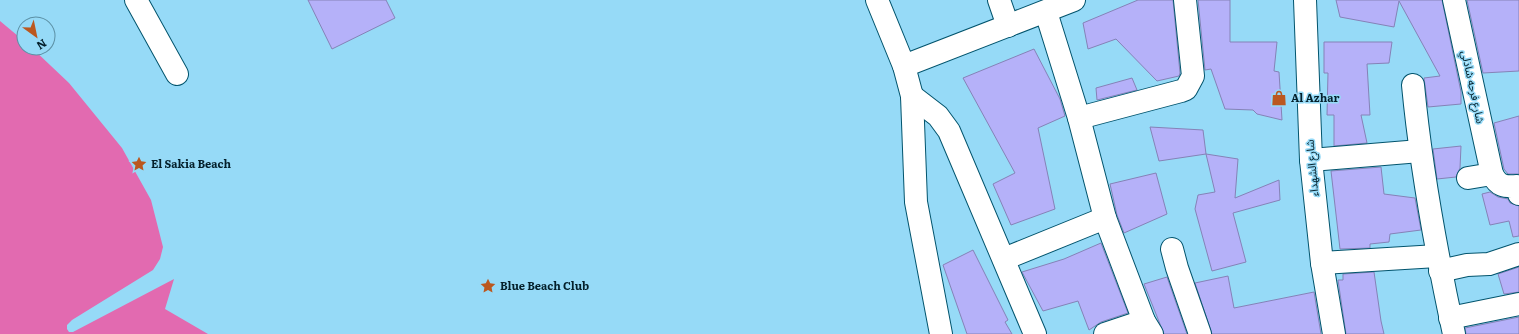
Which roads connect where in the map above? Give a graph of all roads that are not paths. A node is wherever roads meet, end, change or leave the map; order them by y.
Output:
1 (136, 0) edge
2 (877, 0) edge
3 (999, 0) edge
4 (1074, 0) edge
5 (1185, 0) edge
6 (1305, 0) edge
7 (1454, 0) edge
8 (1046, 12) junction
9 (1008, 26) junction
10 (904, 66) junction
11 (177, 74) dead end
12 (1413, 85) dead end
13 (912, 96) junction
14 (1079, 118) junction
15 (1420, 151) junction
16 (1311, 160) junction
17 (1492, 174) junction
18 (1468, 178) dead end
19 (1518, 188) edge
20 (1105, 218) junction
21 (1172, 249) dead end
22 (1519, 254) edge
23 (1004, 259) junction
24 (1322, 263) junction
25 (1438, 264) junction
26 (1519, 304) edge
27 (1452, 326) edge
28 (1148, 327) edge
29 (941, 334) edge
30 (1035, 334) edge
31 (1105, 334) edge
32 (1200, 334) edge
33 (1334, 334) edge

1 - 11 street
2 - 10 street
3 - 9 street
4 - 8 street
5 - 14 street
6 - 16 street, شارع الشهداء
7 - 17 street, شارع فرحه شاذلي
8 - 9 street
8 - 14 street
9 - 10 street
10 - 13 street
12 - 15 street
13 - 23 street
13 - 29 street
14 - 20 street
15 - 16 street
15 - 25 street
16 - 24 street, شارع الشهداء
17 - 18 street
17 - 19 street
20 - 23 street
20 - 28 street
21 - 32 street
22 - 25 street
23 - 30 street
24 - 25 street
24 - 33 street, شارع الشهداء
25 - 27 street
26 - 27 street
28 - 31 street

